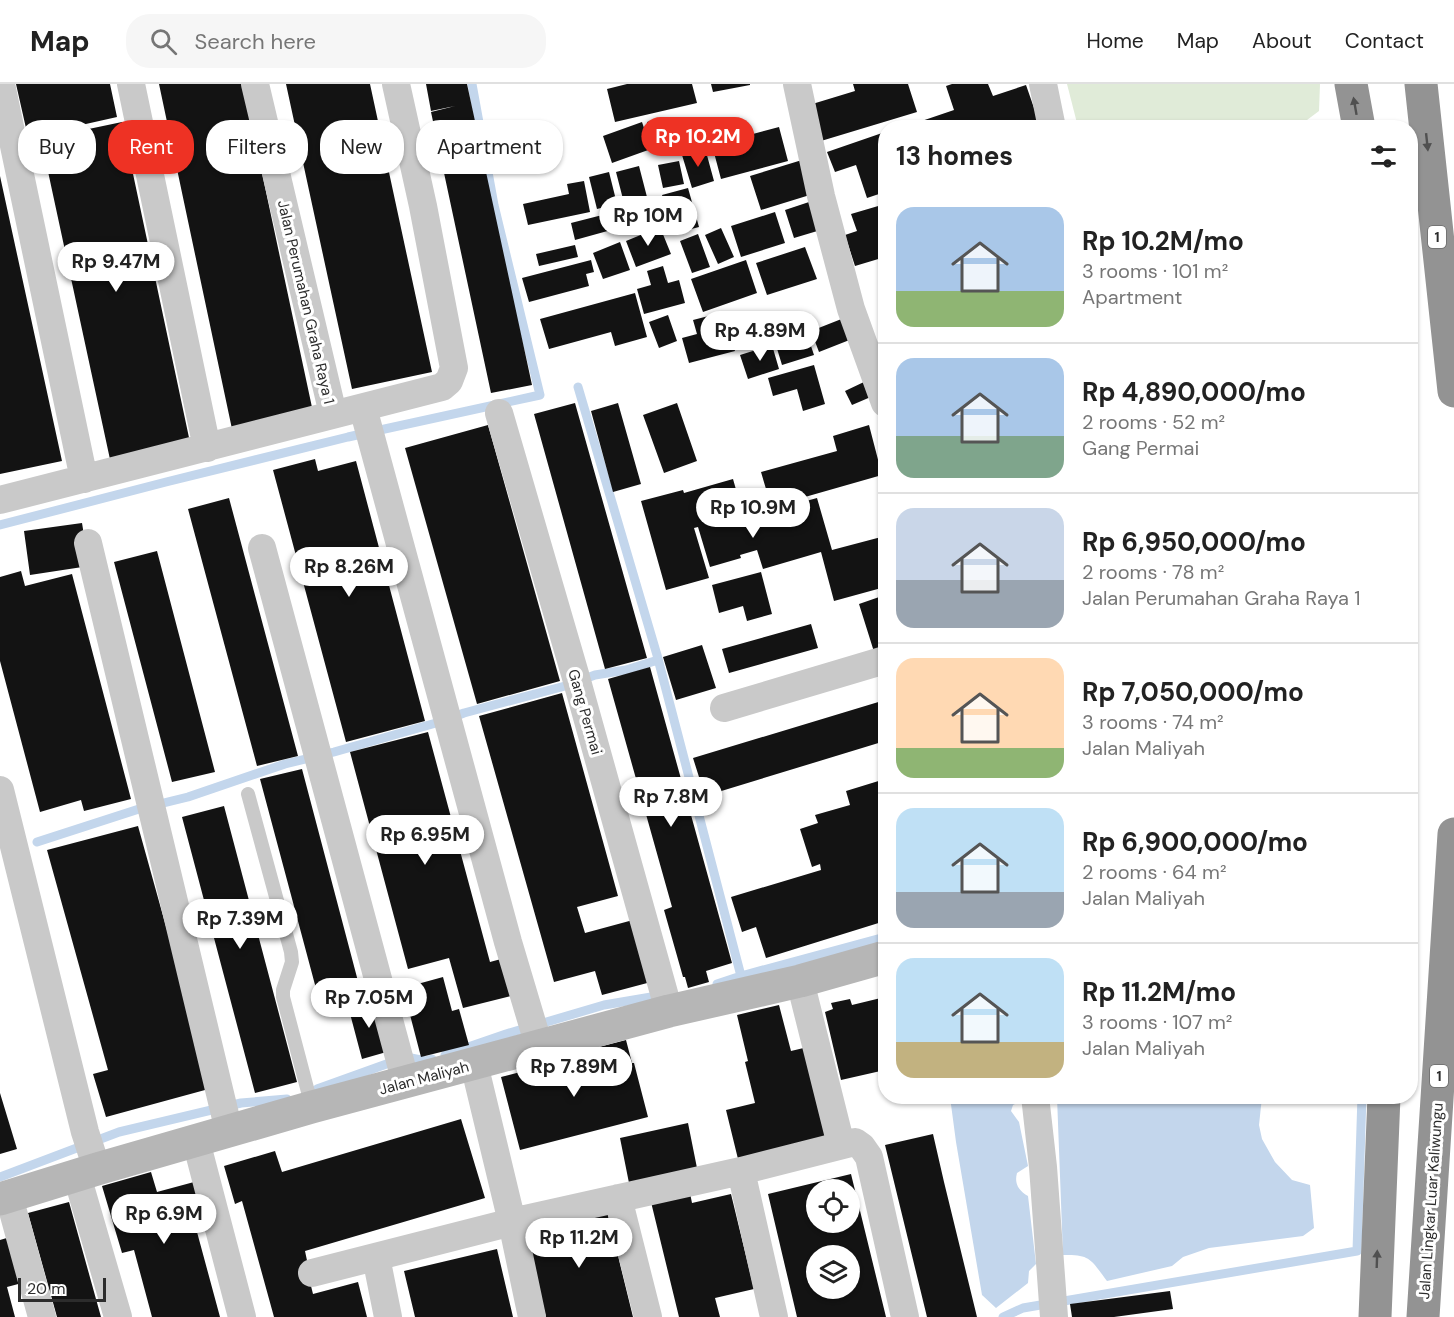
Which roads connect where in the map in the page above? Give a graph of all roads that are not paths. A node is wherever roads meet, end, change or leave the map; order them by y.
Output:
1 (1, 84) edge
2 (131, 84) edge
3 (255, 84) edge
4 (396, 84) edge
5 (797, 84) edge
6 (1043, 84) edge
7 (1351, 84) edge
8 (1421, 84) edge
9 (1050, 120) edge
10 (1358, 120) edge
11 (878, 383) edge
12 (1454, 391) edge
13 (499, 413) dead end
14 (333, 414) junction
15 (366, 421) junction
16 (207, 448) junction
17 (84, 479) junction
18 (0, 500) edge
19 (88, 543) dead end
20 (262, 548) dead end
21 (878, 662) edge
22 (724, 708) dead end
23 (0, 790) edge
24 (248, 794) dead end
25 (4, 825) edge
26 (1454, 834) edge
27 (878, 959) edge
28 (800, 981) junction
29 (665, 998) junction
30 (537, 1041) junction
31 (1447, 1059) edge
32 (404, 1075) junction
33 (477, 1076) junction
34 (309, 1097) junction
35 (1036, 1104) edge
36 (1384, 1104) edge
37 (225, 1111) junction
38 (841, 1145) junction
39 (198, 1150) junction
40 (86, 1169) junction
41 (741, 1171) junction
42 (618, 1198) junction
43 (8, 1204) edge
44 (512, 1222) junction
45 (376, 1257) junction
46 (312, 1273) dead end
47 (1054, 1315) edge
48 (42, 1317) edge
49 (118, 1317) edge
50 (242, 1317) edge
51 (388, 1317) edge
52 (532, 1317) edge
53 (648, 1317) edge
54 (774, 1317) edge
55 (905, 1317) edge
56 (1375, 1317) edge
57 (1423, 1317) edge

1 - 17 street
2 - 16 street
3 - 14 street, Jalan Perumahan Graha Raya 1
4 - 15 street, Jalan Perumahan Graha Raya 1
5 - 11 street
6 - 9 street
10 -> 7 highway
8 -> 12 highway, 1
13 - 29 street, Gang Permai
14 - 15 street, Jalan Perumahan Graha Raya 1
14 - 16 street, Jalan Perumahan Graha Raya 1
15 - 30 street
16 - 17 street, Jalan Perumahan Graha Raya 1
17 - 18 street, Jalan Perumahan Graha Raya 1
19 - 37 street
20 - 32 street
21 - 22 street
23 - 25 street
24 - 34 lane
25 - 40 street
26 - 31 highway, Jalan Lingkar Luar Kaliwungu / 1
27 - 28 street, Jalan Maliyah
28 - 29 street, Jalan Maliyah
28 - 38 street
29 - 30 street, Jalan Maliyah
30 - 33 street, Jalan Maliyah
31 - 57 highway, Jalan Lingkar Luar Kaliwungu / 1
32 - 33 street, Jalan Maliyah
32 - 34 street, Jalan Maliyah
33 - 44 street
34 - 37 street, Jalan Maliyah
35 - 47 street
56 -> 36 highway
37 - 39 street, Jalan Maliyah
38 - 41 street
38 - 55 street
39 - 40 street, Jalan Maliyah
39 - 50 street
40 - 43 street, Jalan Maliyah
40 - 49 street
41 - 42 street
41 - 54 street
42 - 44 street
42 - 53 street
43 - 48 street
44 - 45 street
44 - 52 street
45 - 46 street
45 - 51 street

